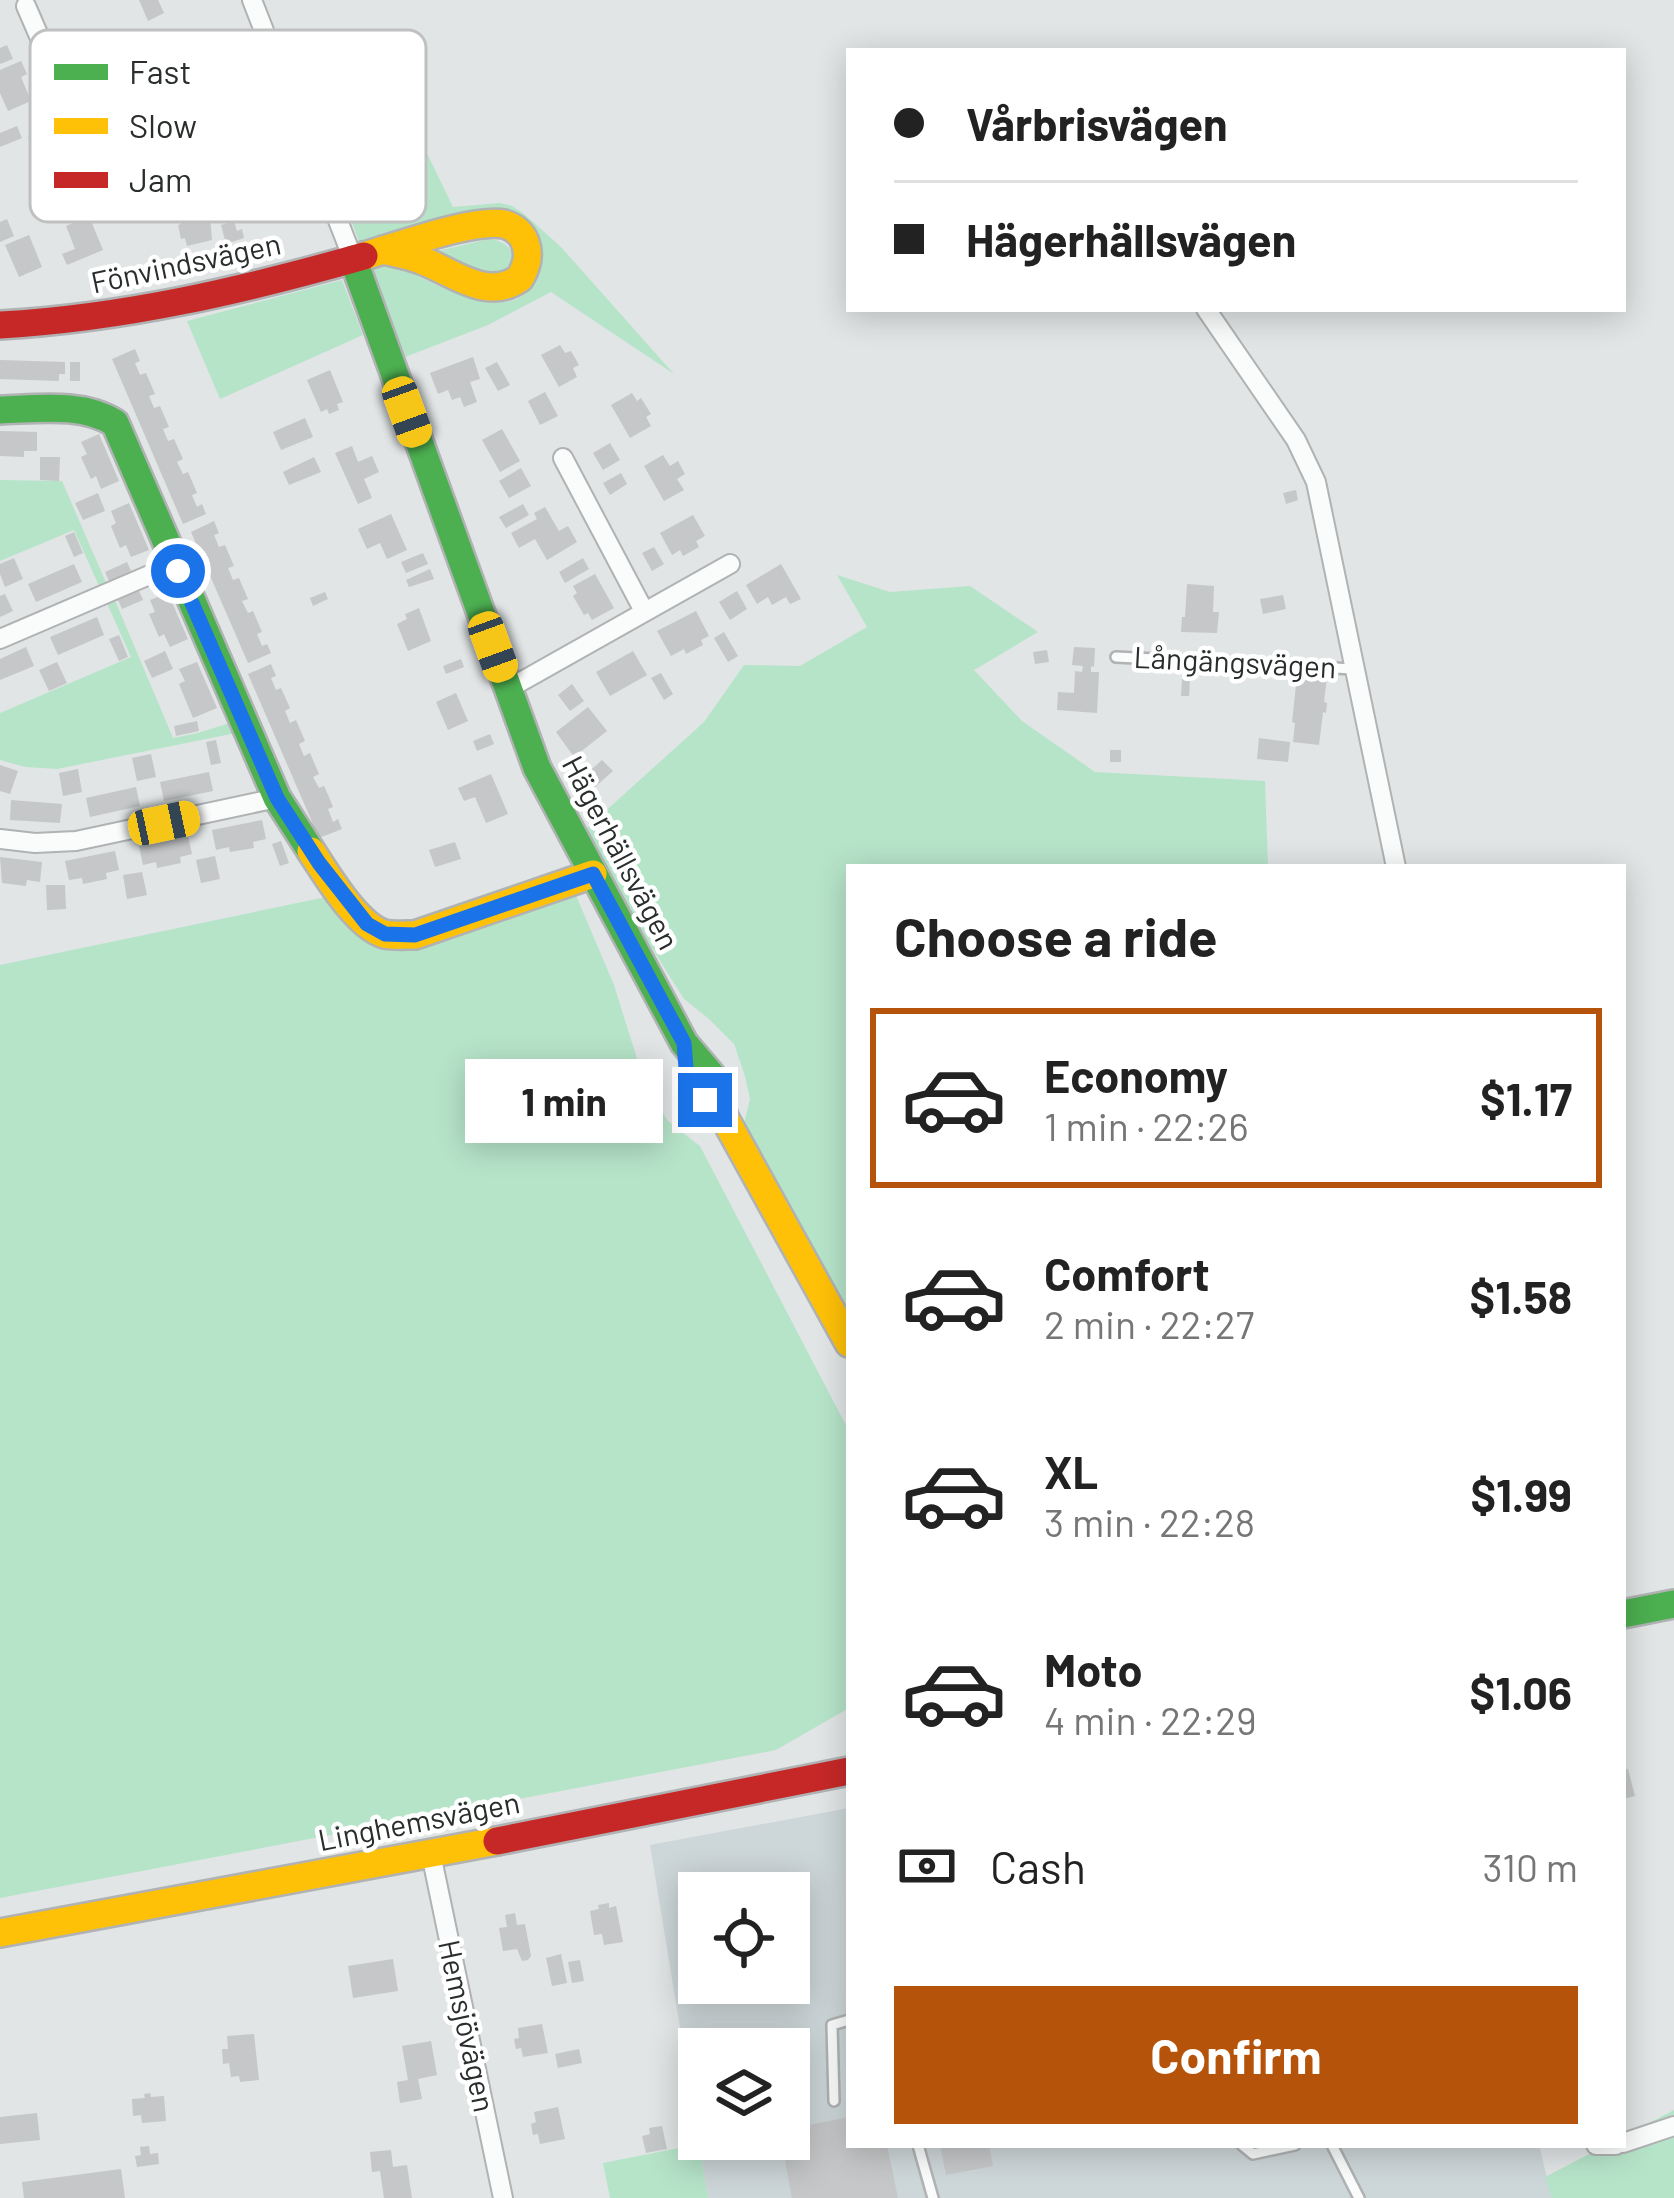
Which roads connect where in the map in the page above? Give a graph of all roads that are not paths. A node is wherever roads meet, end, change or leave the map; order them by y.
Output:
1 (252, 0) edge
2 (26, 6) dead end
3 (36, 30) edge
4 (264, 30) edge
5 (339, 222) edge
6 (383, 250) dead end
7 (353, 259) junction
8 (1208, 312) edge
9 (0, 325) edge
10 (0, 410) edge
11 (563, 458) dead end
12 (176, 564) junction
13 (730, 564) dead end
14 (644, 611) junction
15 (0, 639) edge
16 (1116, 657) dead end
17 (1354, 669) junction
18 (508, 689) junction
19 (277, 798) junction
20 (0, 838) edge
21 (1395, 864) edge
22 (593, 874) junction
23 (846, 1338) edge
24 (1674, 1604) edge
25 (1626, 1613) edge
26 (846, 1773) edge
27 (430, 1854) junction
28 (0, 1933) edge
29 (846, 2021) edge
30 (834, 2101) dead end
31 (1674, 2126) edge
32 (1626, 2142) edge
33 (919, 2148) edge
34 (1246, 2148) edge
35 (1281, 2148) edge
36 (1334, 2148) edge
37 (503, 2198) edge
38 (933, 2198) edge
39 (1359, 2198) edge

1 - 4 street, Hägerhällsvägen
2 - 3 street
5 - 7 street, Hägerhällsvägen
6 - 7 street, Fönvindsvägen
7 - 9 street, Fönvindsvägen
7 - 18 street, Hägerhällsvägen
8 - 17 street, Långängsvägen
10 - 12 street
11 - 14 street
12 - 15 street
12 - 19 street
13 - 14 street
14 - 18 street
16 - 17 lane, Långängsvägen
17 - 21 street, Långängsvägen
18 - 22 street, Hägerhällsvägen
19 - 20 street
19 - 22 street
22 - 23 street, Hägerhällsvägen
24 - 25 street
26 - 27 street, Linghemsvägen
27 - 28 street, Linghemsvägen
27 - 37 street, Hemsjövägen
29 - 30 lane
31 - 32 street
33 - 38 lane
34 - 35 lane
36 - 39 lane

